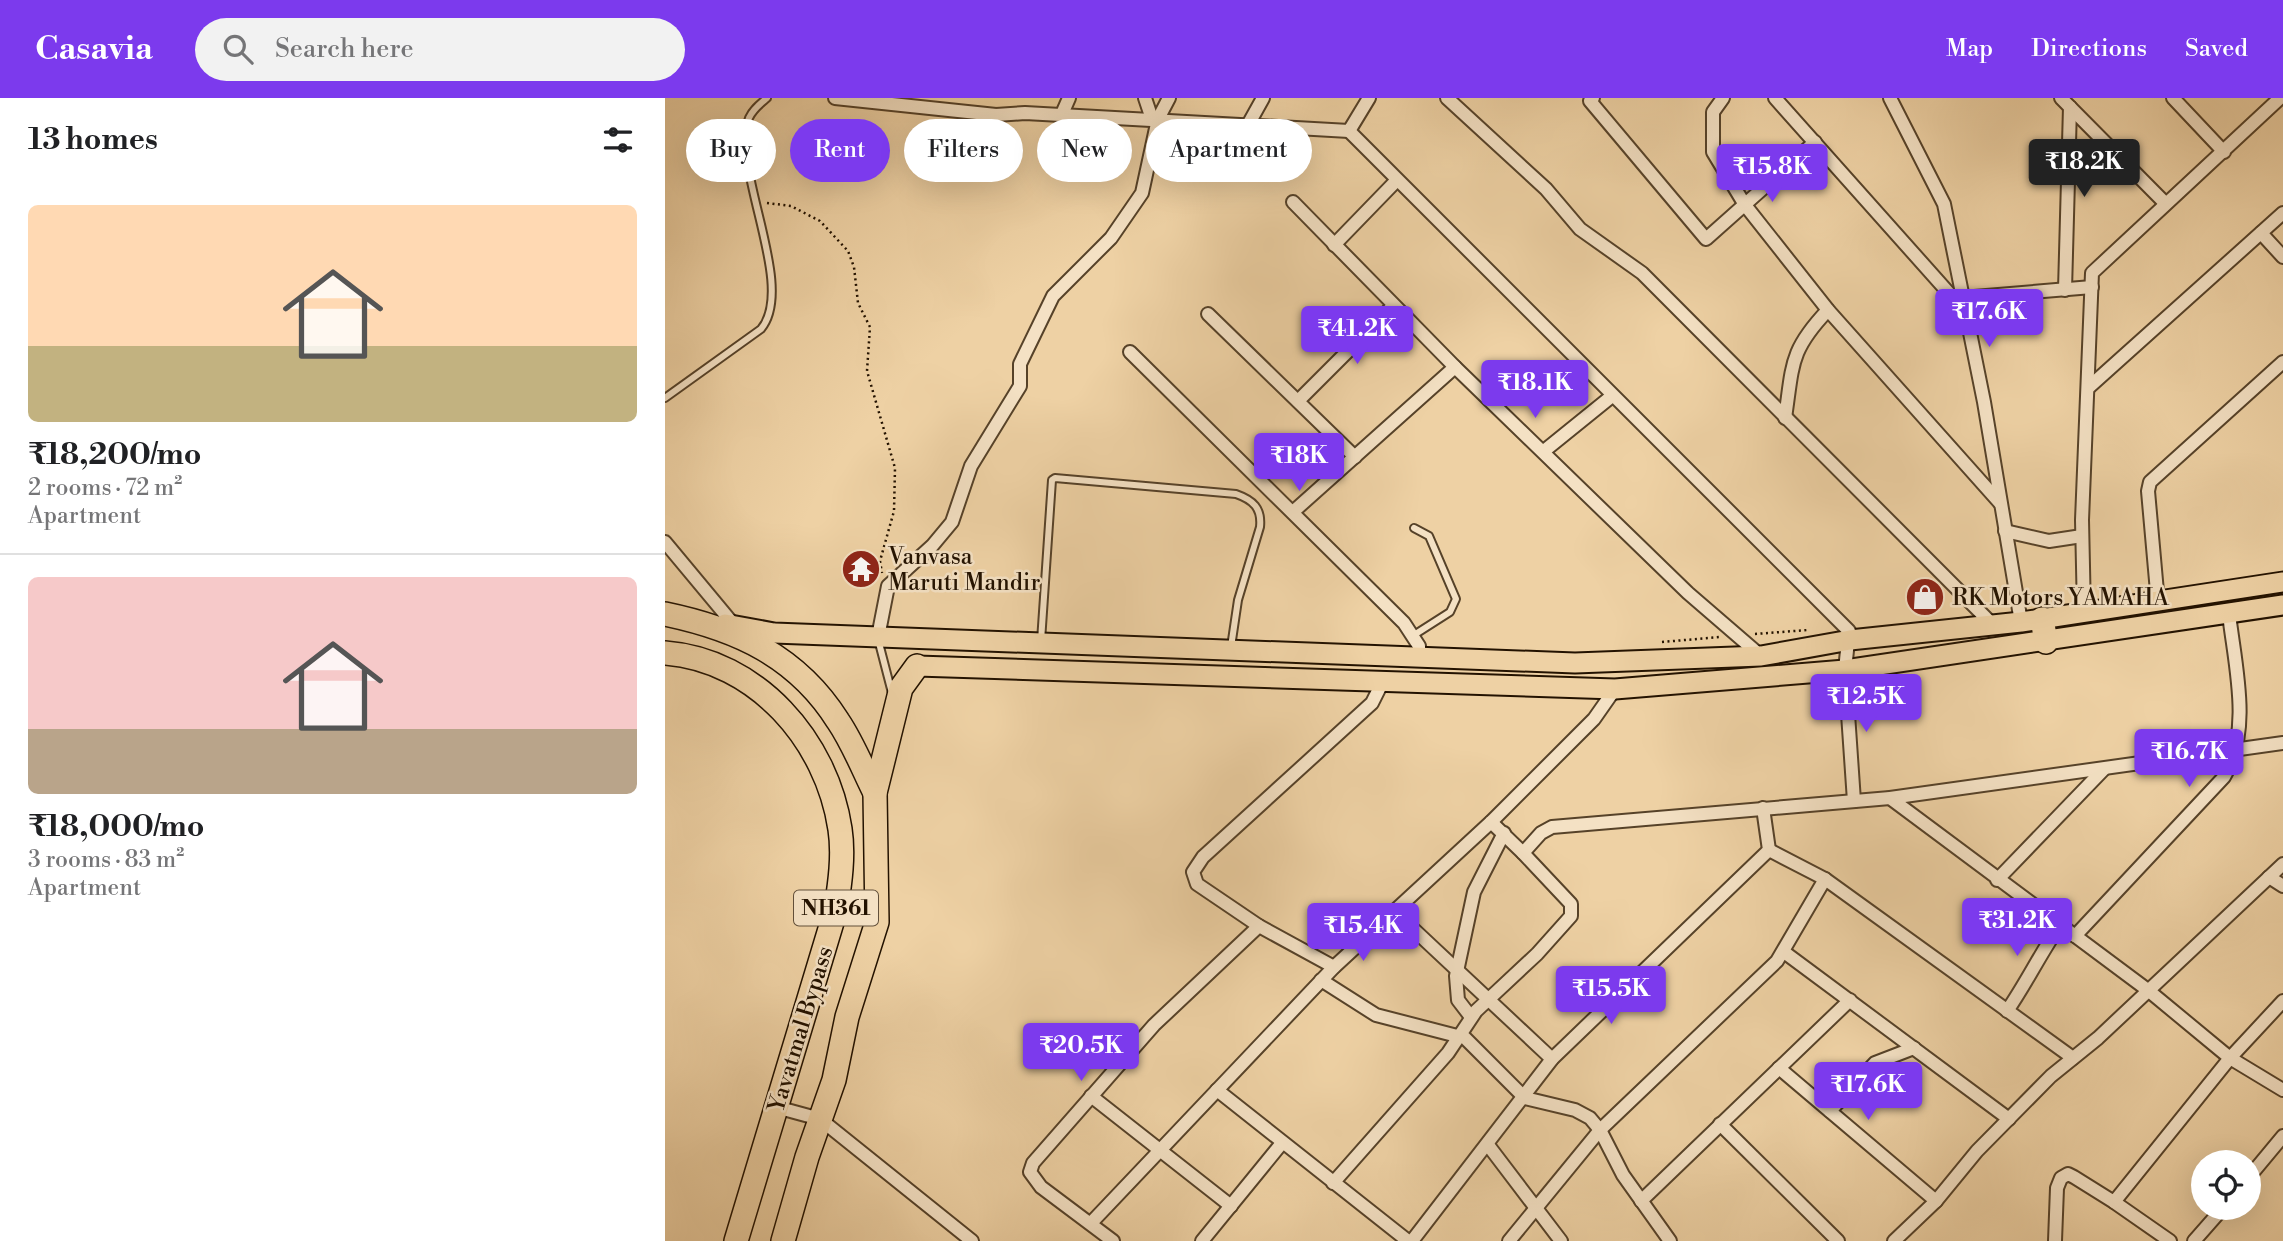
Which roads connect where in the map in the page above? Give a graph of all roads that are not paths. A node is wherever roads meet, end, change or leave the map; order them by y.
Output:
1 (767, 98) edge
2 (835, 98) edge
3 (961, 98) edge
4 (1069, 98) edge
5 (1145, 98) edge
6 (1169, 98) edge
7 (1263, 98) edge
8 (1369, 98) edge
9 (1447, 98) edge
10 (1723, 98) edge
11 (1775, 98) edge
12 (1890, 98) edge
13 (2172, 98) edge
14 (2280, 98) edge
15 (1591, 99) edge
16 (2065, 102) edge
17 (971, 113) junction
18 (1062, 114) junction
19 (1155, 119) junction
20 (1251, 119) edge
21 (1312, 129) edge
22 (1349, 131) junction
23 (1815, 142) junction
24 (2224, 152) junction
25 (1146, 178) edge
26 (1397, 180) junction
27 (1293, 202) dead end
28 (2165, 203) junction
29 (1745, 205) junction
30 (2283, 214) edge
31 (2261, 233) junction
32 (1334, 245) junction
33 (2283, 257) edge
34 (2092, 287) junction
35 (2064, 289) junction
36 (1963, 304) junction
37 (1393, 306) junction
38 (1828, 310) junction
39 (1208, 314) dead end
40 (1130, 352) dead end
41 (2283, 362) edge
42 (1455, 368) junction
43 (2088, 388) junction
44 (1612, 396) junction
45 (665, 398) edge
46 (1299, 401) junction
47 (1785, 418) junction
48 (1544, 452) junction
49 (1356, 457) junction
50 (2001, 503) junction
51 (1294, 512) junction
52 (1414, 528) dead end
53 (2005, 531) junction
54 (2082, 536) junction
55 (665, 542) edge
56 (2283, 582) edge
57 (2158, 603) junction
58 (2283, 604) edge
59 (2084, 613) junction
60 (665, 614) edge
61 (2229, 614) junction
62 (1993, 625) junction
63 (734, 626) junction
64 (2037, 628) junction
65 (1414, 635) junction
66 (878, 637) junction
67 (1850, 640) junction
68 (1041, 643) junction
69 (1230, 650) junction
70 (665, 653) edge
71 (1761, 656) junction
72 (1419, 657) junction
73 (697, 660) junction
74 (665, 665) edge
75 (917, 666) joint
76 (1845, 670) junction
77 (1383, 681) junction
78 (1615, 689) junction
79 (896, 707) junction
80 (2283, 743) edge
81 (2236, 749) junction
82 (2104, 769) junction
83 (875, 793) junction
84 (1890, 798) junction
85 (1854, 801) junction
86 (1763, 808) junction
87 (1492, 822) junction
88 (1504, 834) junction
89 (1769, 850) junction
90 (1523, 853) junction
91 (2283, 864) edge
92 (2269, 877) junction
93 (1825, 879) junction
94 (1997, 880) junction
95 (2283, 886) edge
96 (1394, 911) junction
97 (2060, 925) junction
98 (1259, 926) junction
99 (2075, 936) junction
100 (1784, 952) junction
101 (1334, 967) junction
102 (1458, 968) junction
103 (1321, 980) junction
104 (2149, 991) junction
105 (1489, 996) junction
106 (1850, 1000) junction
107 (2281, 1007) edge
108 (2007, 1011) junction
109 (1471, 1017) junction
110 (1459, 1036) junction
111 (1914, 1048) junction
112 (2073, 1058) junction
113 (2230, 1058) junction
114 (1552, 1059) junction
115 (1779, 1068) junction
116 (1217, 1090) junction
117 (2283, 1090) edge
118 (1091, 1096) junction
119 (1525, 1098) junction
120 (776, 1107) junction
121 (1830, 1111) junction
122 (820, 1119) junction
123 (2009, 1119) junction
124 (1720, 1124) junction
125 (1600, 1130) junction
126 (2283, 1136) edge
127 (1282, 1143) junction
128 (1488, 1145) junction
129 (1160, 1150) junction
130 (2261, 1163) edge
131 (1333, 1183) junction
132 (1641, 1201) junction
133 (1936, 1201) junction
134 (2114, 1202) junction
135 (1231, 1206) junction
136 (1537, 1206) junction
137 (2213, 1220) edge
138 (1091, 1223) junction
139 (736, 1241) edge
140 (783, 1241) edge
141 (972, 1241) edge
142 (1113, 1241) edge
143 (1202, 1241) edge
144 (1410, 1241) edge
145 (1509, 1241) edge
146 (1561, 1241) edge
147 (1669, 1241) edge
148 (1838, 1241) edge
149 (1894, 1241) edge
150 (2055, 1241) edge
151 (2170, 1241) edge
152 (2195, 1241) edge

1 - 45 lane
2 - 17 street
3 - 17 street
4 - 18 street
5 - 19 street
6 - 19 street
7 - 20 street
8 - 22 street
9 - 47 street
10 - 29 street
11 - 23 street
12 - 36 street
13 - 24 street
14 - 24 street
15 - 29 street
16 - 28 street
16 - 35 street
17 - 18 street
18 - 19 street
21 - 22 street
22 - 26 street
23 - 29 street
23 - 36 street
24 - 28 street
25 - 66 street
26 - 32 street
26 - 44 street
27 - 32 street
28 - 34 street
29 - 38 street
30 - 31 street
31 - 33 street
31 - 43 street
32 - 37 street
34 - 35 street
34 - 43 street
35 - 36 street
36 - 50 street
37 - 42 street
37 - 46 street
38 - 47 street
38 - 50 street
39 - 46 street
40 - 51 street
41 - 57 street
42 - 48 street
42 - 49 street
43 - 54 street
44 - 48 street
44 - 67 street
46 - 49 street
47 - 62 street
48 - 71 street
49 - 51 street
50 - 53 street
51 - 65 street
52 - 65 lane
53 - 54 street
53 - 64 street
54 - 59 street
55 - 63 street
56 - 57 main road
57 - 59 main road
58 - 61 main road
59 - 64 main road
60 - 63 main road
60 - 83 highway
61 - 64 main road
61 - 81 street
62 - 64 main road
62 - 67 main road
63 - 66 main road
64 - 76 main road
65 - 72 street
66 - 68 main road
66 - 79 lane
67 - 71 main road
67 - 76 street
68 - 69 main road
68 - 69 lane
69 - 72 main road
70 - 73 highway, Yavatmal Bypass / NH361
71 - 72 main road
73 - 74 highway
73 - 120 highway, Yavatmal Bypass / NH361
75 - 77 main road
75 - 79 highway
76 - 78 main road
76 - 85 street
77 - 78 main road
77 - 98 street
78 - 87 street
79 - 83 highway
80 - 81 street
81 - 82 street
81 - 99 street
82 - 84 street
82 - 94 street
83 - 122 highway
84 - 85 street
84 - 94 street
85 - 86 street
86 - 89 street
86 - 90 street
87 - 88 street
87 - 96 street
88 - 90 street
88 - 102 street
89 - 93 street
89 - 114 street
90 - 105 street
91 - 92 street
92 - 95 street
92 - 104 street
93 - 100 street
93 - 108 street
94 - 97 street
96 - 101 street
96 - 102 street
97 - 99 street
97 - 108 street
98 - 101 street
98 - 118 street
99 - 104 street
100 - 106 street
100 - 125 street
101 - 103 street
102 - 105 street
102 - 109 street
103 - 110 street
103 - 116 street
104 - 112 street
104 - 113 street
105 - 109 street
105 - 114 street
106 - 111 street
106 - 115 street
107 - 113 street
108 - 112 street
109 - 110 street
110 - 119 street
110 - 131 street
111 - 121 street
111 - 123 street
112 - 123 street
113 - 117 street
113 - 134 street
114 - 119 street
115 - 121 street
115 - 124 street
116 - 127 street
116 - 129 street
118 - 129 street
118 - 138 street
119 - 125 street
119 - 128 street
120 - 122 street
120 - 139 highway, Yavatmal Bypass / NH361
121 - 133 street
122 - 140 highway
122 - 141 street
123 - 133 street
124 - 132 street
124 - 148 street
125 - 132 street
125 - 136 street
126 - 130 street
127 - 131 street
127 - 135 street
128 - 136 street
128 - 144 street
129 - 135 street
129 - 138 street
131 - 144 street
132 - 147 street
133 - 149 street
134 - 150 street
134 - 151 street
135 - 143 street
136 - 145 street
136 - 146 street
137 - 152 street
138 - 142 street

